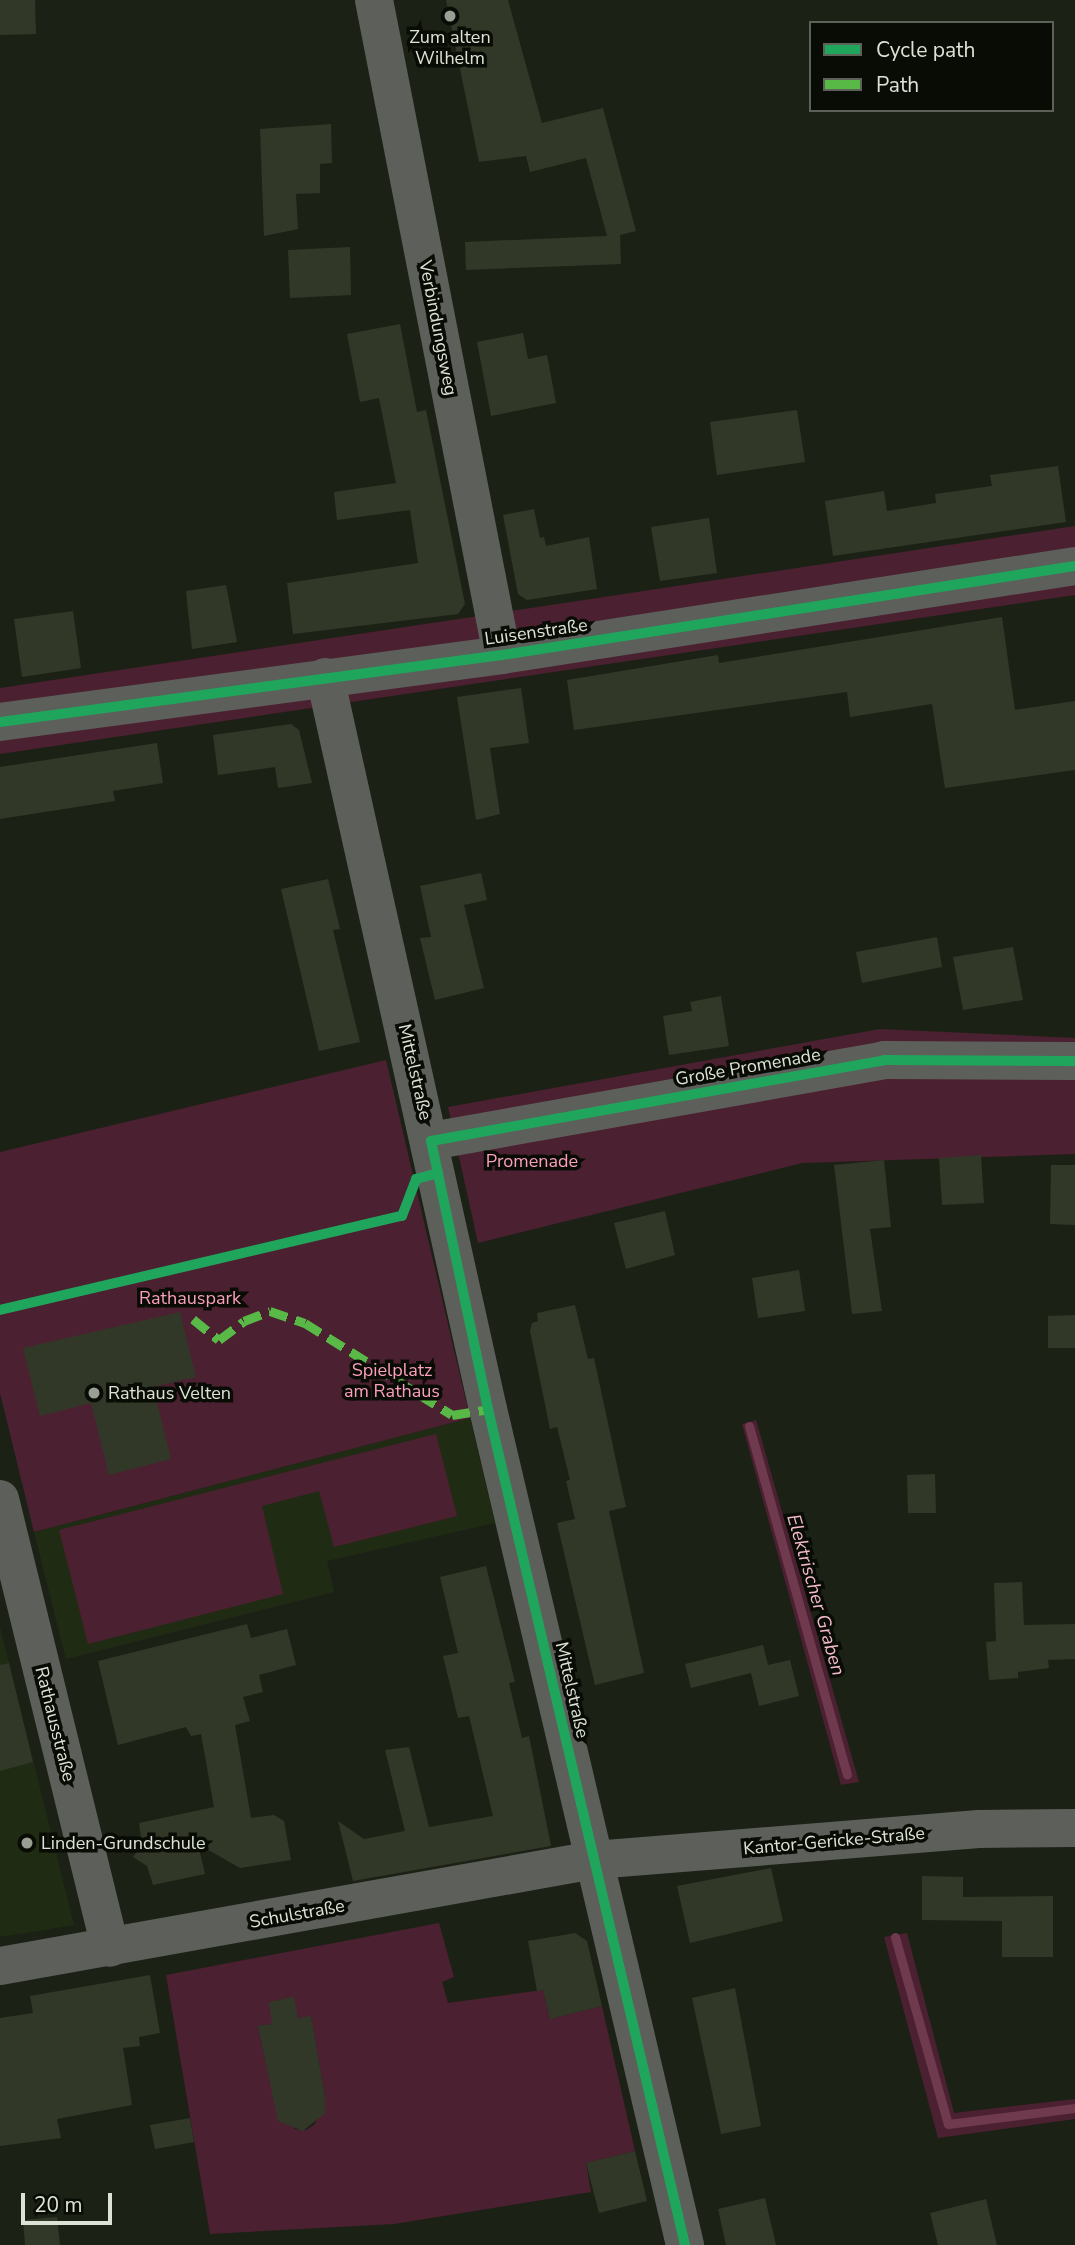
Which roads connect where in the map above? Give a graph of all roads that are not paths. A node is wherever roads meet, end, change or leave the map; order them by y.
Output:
1 (374, 0) edge
2 (1075, 566) edge
3 (502, 655) junction
4 (326, 677) junction
5 (0, 722) edge
6 (1075, 1061) edge
7 (431, 1141) junction
8 (0, 1499) edge
9 (1075, 1828) edge
10 (594, 1860) junction
11 (110, 1948) junction
12 (0, 1966) edge
13 (685, 2245) edge

1 - 3 street, Verbindungsweg
2 - 3 street, Luisenstraße
3 - 4 street, Luisenstraße
4 - 5 street, Luisenstraße
4 - 7 street, Mittelstraße
6 - 7 street, Große Promenade
7 - 10 street, Mittelstraße
8 - 11 street, Rathausstraße
9 - 10 street, Kantor-Gericke-Straße
10 - 11 street, Schulstraße
10 - 13 street, Mittelstraße
11 - 12 street, Schulstraße

